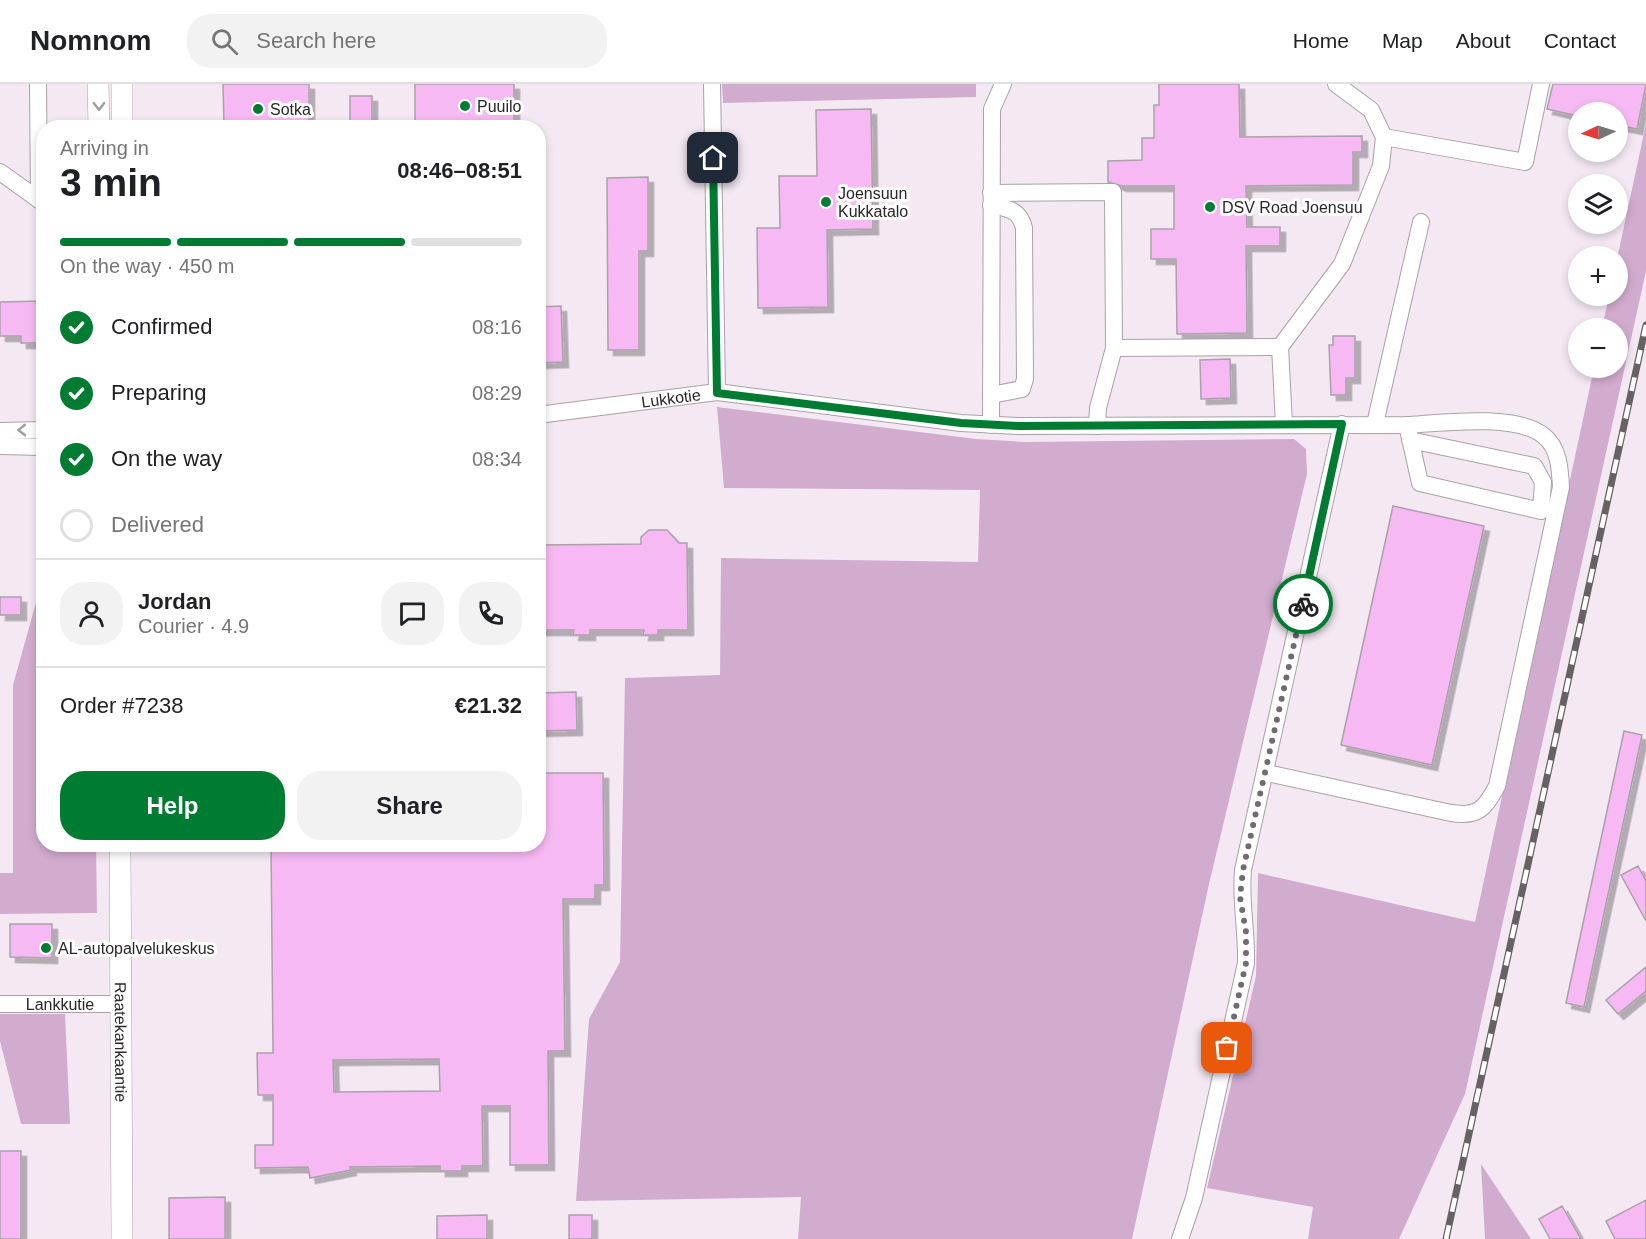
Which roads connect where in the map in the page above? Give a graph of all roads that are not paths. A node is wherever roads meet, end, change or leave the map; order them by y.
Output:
1 (38, 84) edge
2 (98, 84) edge
3 (122, 84) edge
4 (712, 84) edge
5 (1004, 84) edge
6 (1336, 84) edge
7 (1541, 84) edge
8 (38, 120) edge
9 (99, 120) edge
10 (122, 120) edge
11 (1384, 137) junction
12 (0, 172) edge
13 (36, 198) edge
14 (991, 199) junction
15 (1421, 222) dead end
16 (1280, 347) junction
17 (1114, 348) junction
18 (717, 393) junction
19 (991, 395) junction
20 (546, 414) edge
21 (1284, 424) junction
22 (1342, 424) junction
23 (1375, 424) junction
24 (991, 425) junction
25 (1098, 426) junction
26 (36, 430) edge
27 (0, 431) edge
28 (1408, 432) junction
29 (0, 446) edge
30 (36, 447) edge
31 (1267, 773) junction
32 (120, 852) edge
33 (0, 1004) edge
34 (121, 1004) junction
35 (122, 1239) edge
36 (1180, 1239) edge

1 - 8 street
2 -> 9 main road
3 - 10 main road
4 - 18 street
5 - 14 street
6 - 11 street
7 - 11 street
11 - 16 street
12 - 13 street
14 - 17 street
14 - 19 street
14 - 19 street
15 - 23 street
16 - 17 street
16 - 21 street
17 - 25 street
18 - 20 street, Lukkotie
18 - 24 street, Lukkotie
19 - 24 street
21 - 22 street, Lukkotie
21 - 25 street, Lukkotie
22 - 23 street, Lukkotie
22 - 31 street
23 - 28 street, Lukkotie
24 - 25 street, Lukkotie
26 -> 27 street
28 - 28 street
28 - 31 street
29 - 30 street
31 - 36 street
32 - 34 main road, Raatekankaantie
33 - 34 street, Lankkutie
34 - 35 main road, Raatekankaantie

